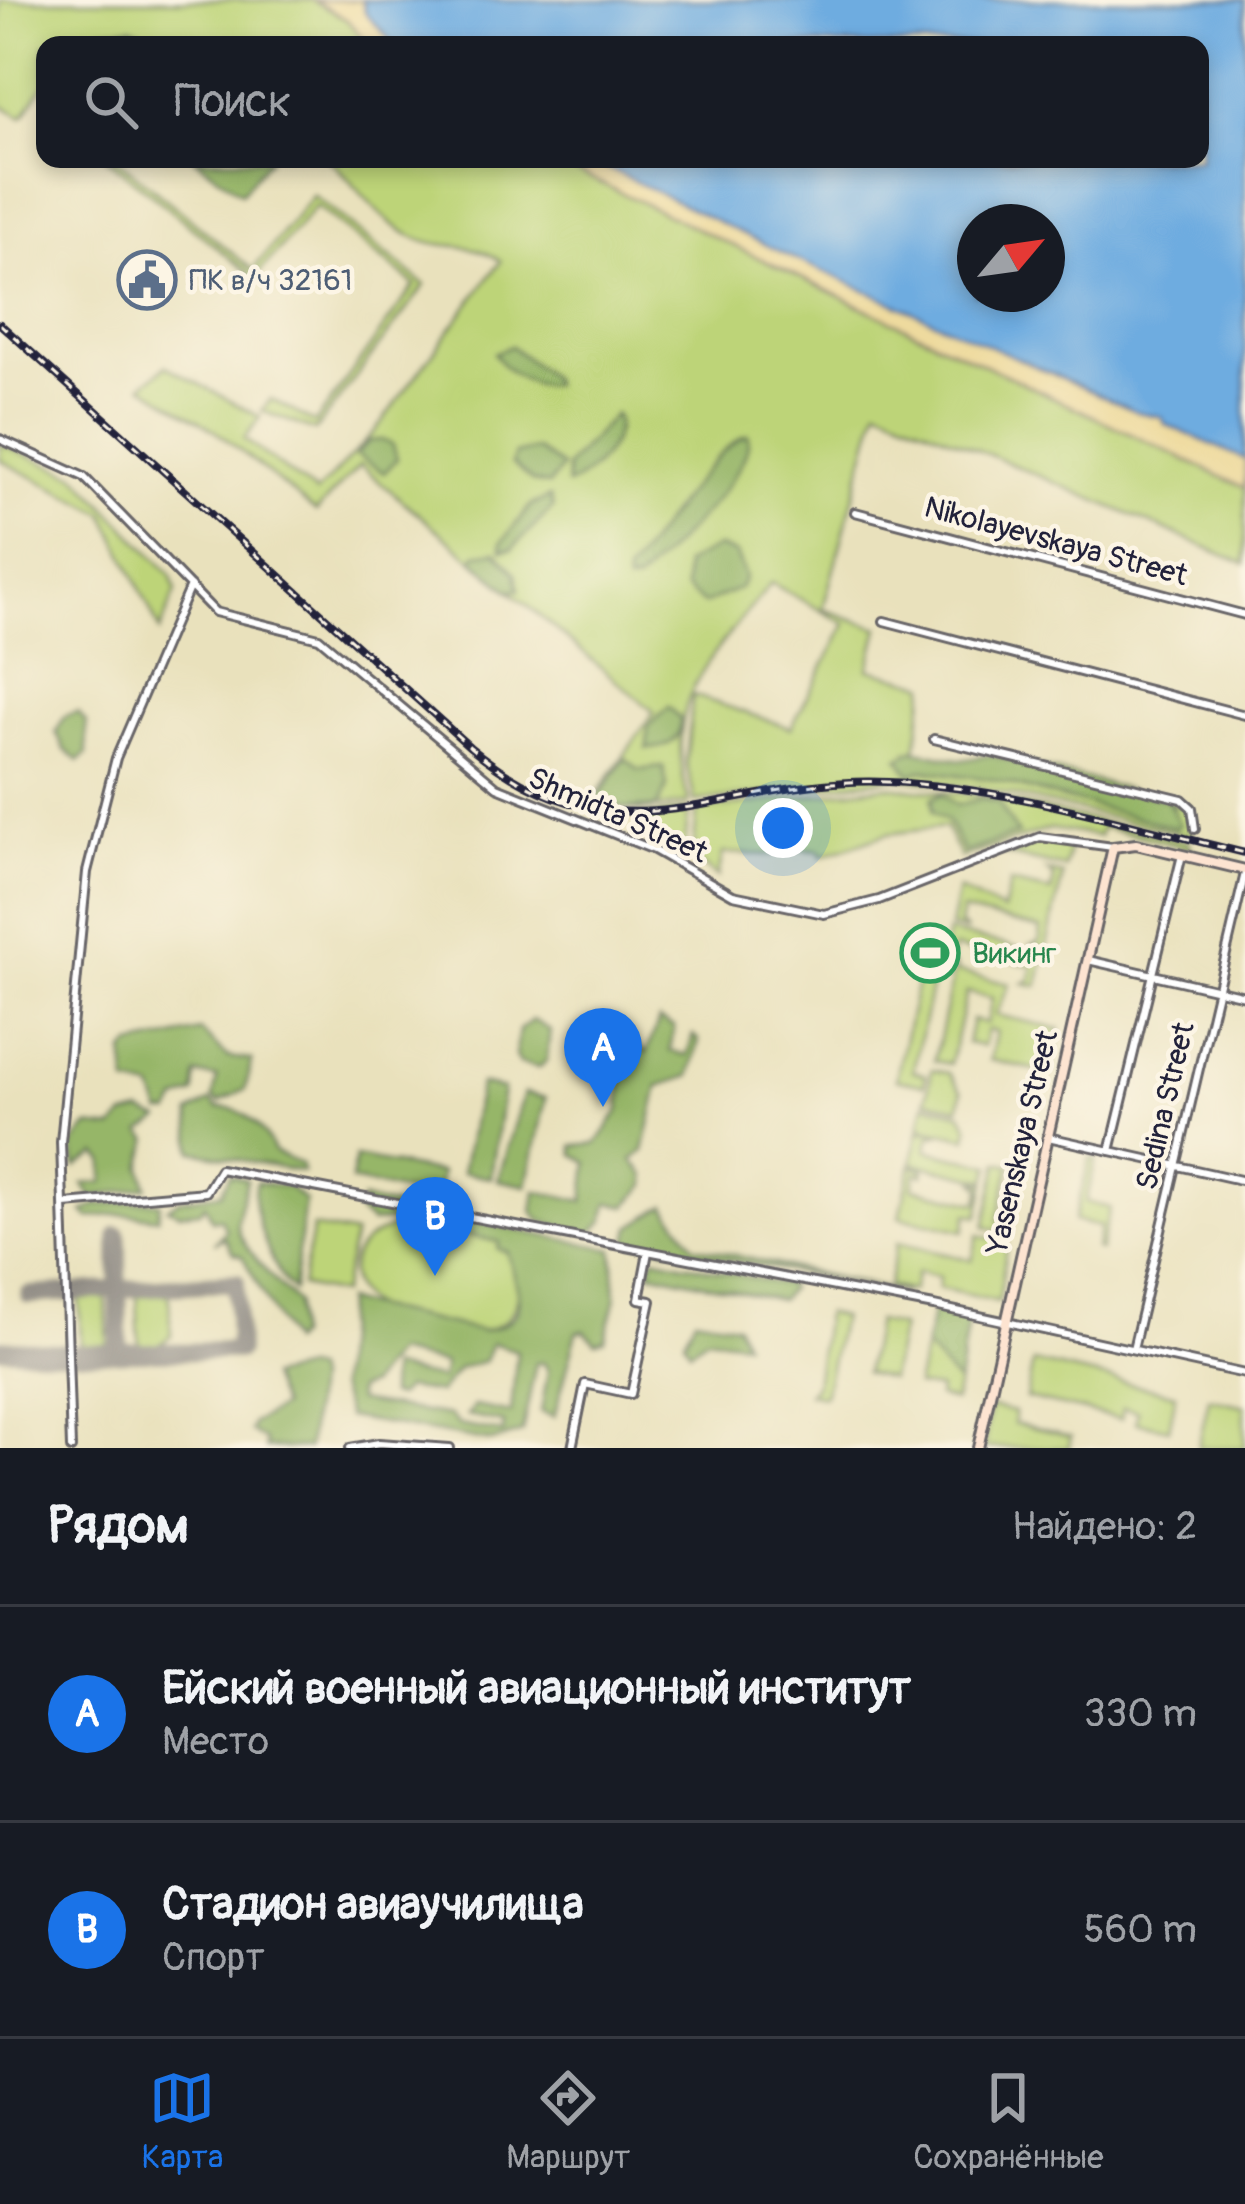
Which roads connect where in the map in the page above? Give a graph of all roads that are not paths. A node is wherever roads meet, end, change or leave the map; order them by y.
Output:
1 (0, 439) edge
2 (855, 512) dead end
3 (190, 586) junction
4 (1245, 615) edge
5 (884, 621) dead end
6 (1245, 716) edge
7 (934, 739) dead end
8 (1196, 829) dead end
9 (1113, 847) junction
10 (1182, 855) junction
11 (1245, 872) edge
12 (1088, 961) junction
13 (1153, 975) junction
14 (1217, 990) junction
15 (1245, 996) edge
16 (1048, 1137) junction
17 (1110, 1151) junction
18 (1176, 1166) junction
19 (1245, 1181) edge
20 (65, 1204) junction
21 (648, 1252) junction
22 (1006, 1322) junction
23 (1133, 1349) junction
24 (1245, 1373) edge
25 (71, 1448) edge
26 (350, 1448) edge
27 (451, 1448) edge
28 (572, 1448) edge
29 (978, 1448) edge

1 - 3 street, Shmidta Street
2 - 4 street, Nikolayevskaya Street
3 - 9 street, Shmidta Street
3 - 20 street
5 - 6 street
7 - 8 street
9 - 10 street, Shmidta Street
9 - 12 street, Yasenskaya Street
10 - 11 street, Shmidta Street
10 - 13 street
11 - 14 street, Sedina Street
12 - 13 street
12 - 16 street, Yasenskaya Street
13 - 14 street
13 - 17 street
14 - 15 street
14 - 18 street, Sedina Street
16 - 17 street
16 - 22 street, Yasenskaya Street
17 - 18 street
18 - 19 street
18 - 23 street, Sedina Street
20 - 21 street
20 - 25 street
21 - 22 street
21 - 28 street
22 - 23 street
22 - 29 street, Yasenskaya Street
23 - 24 street
26 - 27 street

